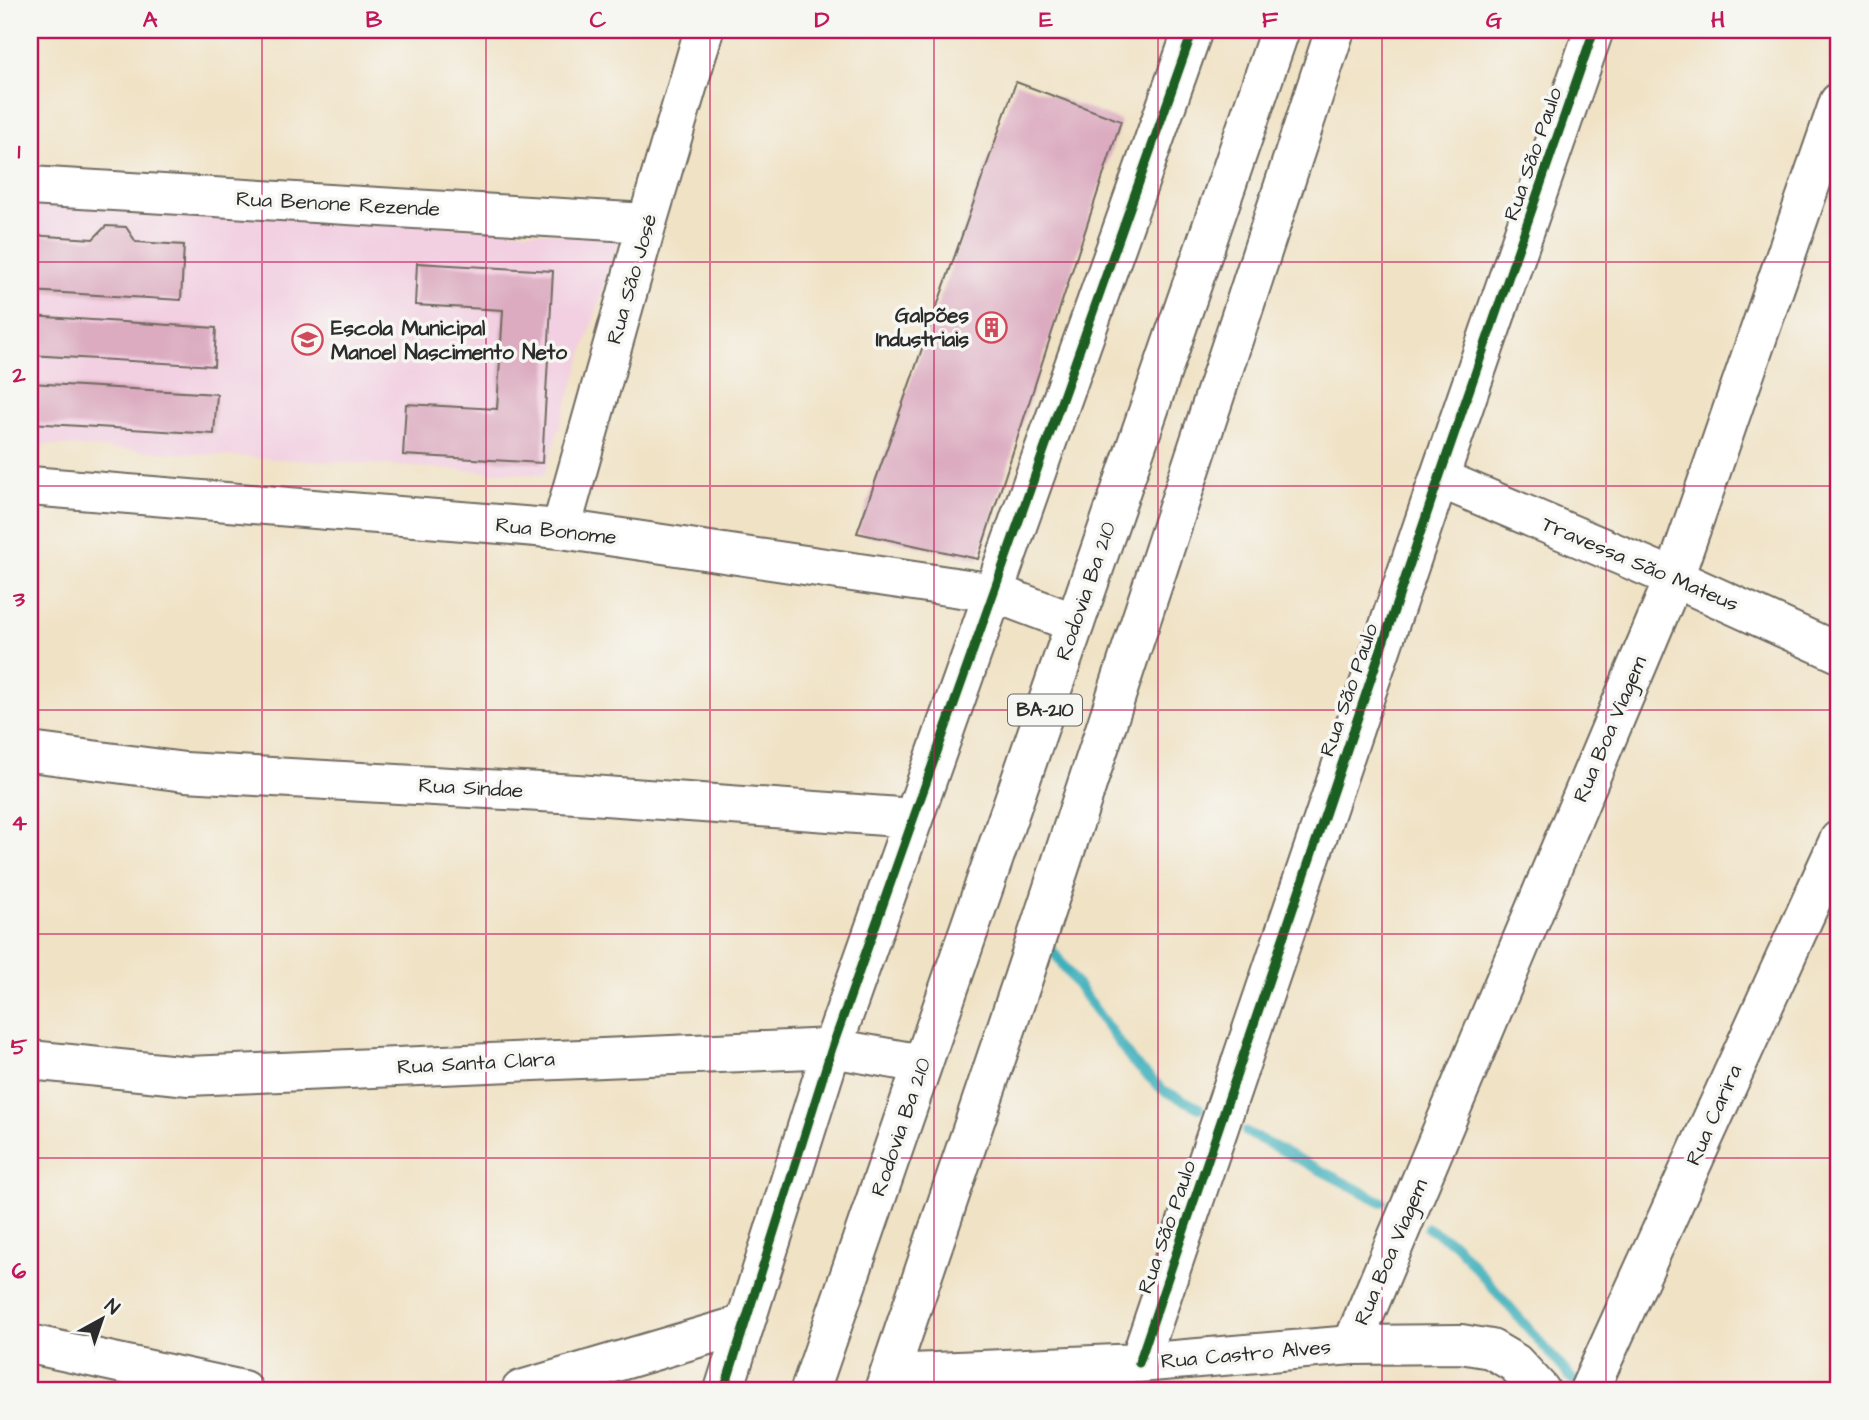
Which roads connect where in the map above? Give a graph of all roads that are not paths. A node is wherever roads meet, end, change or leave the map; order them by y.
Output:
1 (705, 30) edge
2 (1193, 30) edge
3 (1280, 30) edge
4 (1335, 30) edge
5 (1594, 30) edge
6 (1839, 102) edge
7 (30, 186) edge
8 (647, 223) junction
9 (1439, 478) junction
10 (30, 486) edge
11 (561, 529) junction
12 (1674, 578) junction
13 (995, 593) junction
14 (1075, 623) junction
15 (1839, 653) edge
16 (30, 752) edge
17 (913, 818) junction
18 (1839, 840) edge
19 (832, 1048) junction
20 (30, 1059) edge
21 (922, 1064) junction
22 (745, 1324) junction
23 (30, 1344) edge
24 (1352, 1345) junction
25 (1139, 1363) junction
26 (886, 1382) edge
27 (243, 1390) edge
28 (521, 1390) edge
29 (724, 1390) edge
30 (810, 1390) edge
31 (1540, 1390) edge
32 (1589, 1390) edge

1 - 8 street, Rua São José
2 - 13 street
3 - 14 street, Rodovia Ba 210 / BA-210
4 - 26 street
5 - 9 street, Rua São Paulo
6 - 12 street, Rua Boa Viagem
7 - 8 street, Rua Benone Rezende
8 - 11 street, Rua São José
9 - 12 street, Travessa São Mateus
9 - 25 street, Rua São Paulo
10 - 11 street, Rua Bonome
11 - 13 street, Rua Bonome
12 - 15 street, Travessa São Mateus
12 - 24 street, Rua Boa Viagem
13 - 14 street, Rua Bonome
13 - 17 street
14 - 21 street, Rodovia Ba 210 / BA-210
16 - 17 street, Rua Sindae
17 - 19 street
18 - 32 street, Rua Carira
19 - 20 street, Rua Santa Clara
19 - 21 street, Rua Santa Clara
19 - 22 street
21 - 30 street, Rodovia Ba 210 / BA-210
22 - 28 street
22 - 29 street
23 - 27 street
24 - 25 street, Rua Castro Alves
24 - 31 street, Rua Castro Alves
25 - 26 street, Rua Castro Alves

